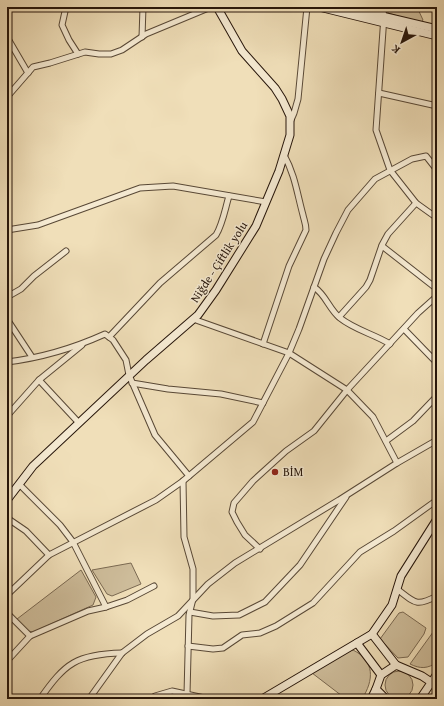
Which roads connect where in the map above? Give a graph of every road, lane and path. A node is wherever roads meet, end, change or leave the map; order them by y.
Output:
1 (66, 7) edge
2 (143, 7) edge
3 (211, 7) edge
4 (217, 7) edge
5 (307, 7) edge
6 (318, 7) edge
7 (344, 7) edge
8 (382, 7) edge
9 (384, 20) junction
10 (437, 29) edge
11 (437, 36) edge
12 (7, 37) edge
13 (142, 37) junction
14 (78, 54) junction
15 (28, 73) junction
16 (379, 94) junction
17 (7, 97) edge
18 (437, 106) edge
19 (290, 121) junction
20 (284, 155) junction
21 (390, 170) junction
22 (437, 170) edge
23 (229, 196) junction
24 (266, 202) junction
25 (416, 203) junction
26 (437, 218) edge
27 (7, 230) edge
28 (382, 246) junction
29 (66, 252) dead end
30 (314, 287) junction
31 (437, 289) edge
32 (437, 296) edge
33 (7, 297) edge
34 (339, 318) junction
35 (7, 319) edge
36 (194, 319) junction
37 (404, 328) junction
38 (109, 337) junction
39 (84, 343) junction
40 (263, 344) junction
41 (390, 344) junction
42 (289, 353) junction
43 (32, 357) junction
44 (7, 362) edge
45 (437, 363) edge
46 (129, 375) junction
47 (39, 380) junction
48 (132, 383) junction
49 (347, 390) junction
50 (437, 396) edge
51 (263, 402) junction
52 (7, 416) edge
53 (79, 423) junction
54 (437, 440) edge
55 (386, 441) junction
56 (397, 463) junction
57 (189, 476) junction
58 (183, 481) junction
59 (19, 484) junction
60 (347, 495) junction
61 (7, 500) edge
62 (437, 500) edge
63 (7, 518) edge
64 (437, 519) edge
65 (73, 542) junction
66 (260, 549) junction
67 (49, 555) junction
68 (154, 586) dead end
69 (397, 590) junction
70 (7, 595) edge
71 (437, 596) edge
72 (193, 599) junction
73 (106, 607) junction
74 (190, 612) junction
75 (7, 613) edge
76 (372, 634) junction
77 (30, 636) junction
78 (357, 643) junction
79 (188, 646) junction
80 (122, 653) junction
81 (7, 661) edge
82 (396, 665) junction
83 (437, 674) edge
84 (381, 675) junction
85 (431, 682) junction
86 (376, 689) junction
87 (187, 694) junction
88 (40, 699) edge
89 (89, 699) edge
90 (151, 699) edge
91 (209, 699) edge
92 (262, 699) edge
93 (371, 699) edge
94 (386, 699) edge
95 (420, 699) edge

1 - 14 street
2 - 13 street
3 - 13 street
4 - 19 main road, Niğde - Çiftlik yolu
5 - 19 street
6 - 9 main road
7 - 9 main road
8 - 9 street
9 - 10 main road
9 - 11 main road
9 - 16 street
12 - 15 street
13 - 14 street
14 - 15 street
15 - 17 street
16 - 18 street
16 - 21 street
19 - 20 main road, Niğde - Çiftlik yolu
20 - 24 main road, Niğde - Çiftlik yolu
20 - 40 street
21 - 22 street
21 - 25 street
21 - 30 street
23 - 24 street
23 - 27 street
23 - 38 street
24 - 36 main road, Niğde - Çiftlik yolu
25 - 26 street
25 - 28 street
28 - 31 street
28 - 34 street
29 - 33 street
30 - 34 street
30 - 42 street
32 - 37 street
34 - 41 street
35 - 43 street
36 - 40 street
36 - 46 main road, Niğde - Çiftlik yolu
37 - 41 street
37 - 45 street
38 - 39 street
38 - 46 street
39 - 43 street
39 - 47 street
40 - 42 street
41 - 49 street
42 - 49 street
42 - 51 street
43 - 44 street
46 - 48 street
46 - 53 main road, Niğde - Çiftlik yolu
47 - 52 street
47 - 53 street
48 - 51 street
48 - 57 street
49 - 55 street
49 - 66 street
50 - 55 street
51 - 57 street
53 - 59 main road, Niğde - Çiftlik yolu
54 - 56 street
55 - 56 street
56 - 60 street
57 - 58 street
58 - 65 street
58 - 72 street
59 - 61 main road, Niğde - Çiftlik yolu
59 - 65 street
60 - 66 street
60 - 74 street
62 - 79 street
63 - 67 street
64 - 69 main road
65 - 67 street
65 - 73 street
66 - 72 street
67 - 70 street
68 - 73 street
69 - 71 street
69 - 76 main road
72 - 74 street
72 - 80 street
73 - 77 street
74 - 79 street
75 - 77 street
76 - 78 main road
76 - 82 main road
77 - 81 street
78 - 84 main road
78 - 92 main road
79 - 87 street
80 - 88 street
80 - 89 street
82 - 84 main road
82 - 85 main road
83 - 85 main road
84 - 86 main road
85 - 95 main road
86 - 93 main road
86 - 94 main road
87 - 90 street
87 - 91 street

